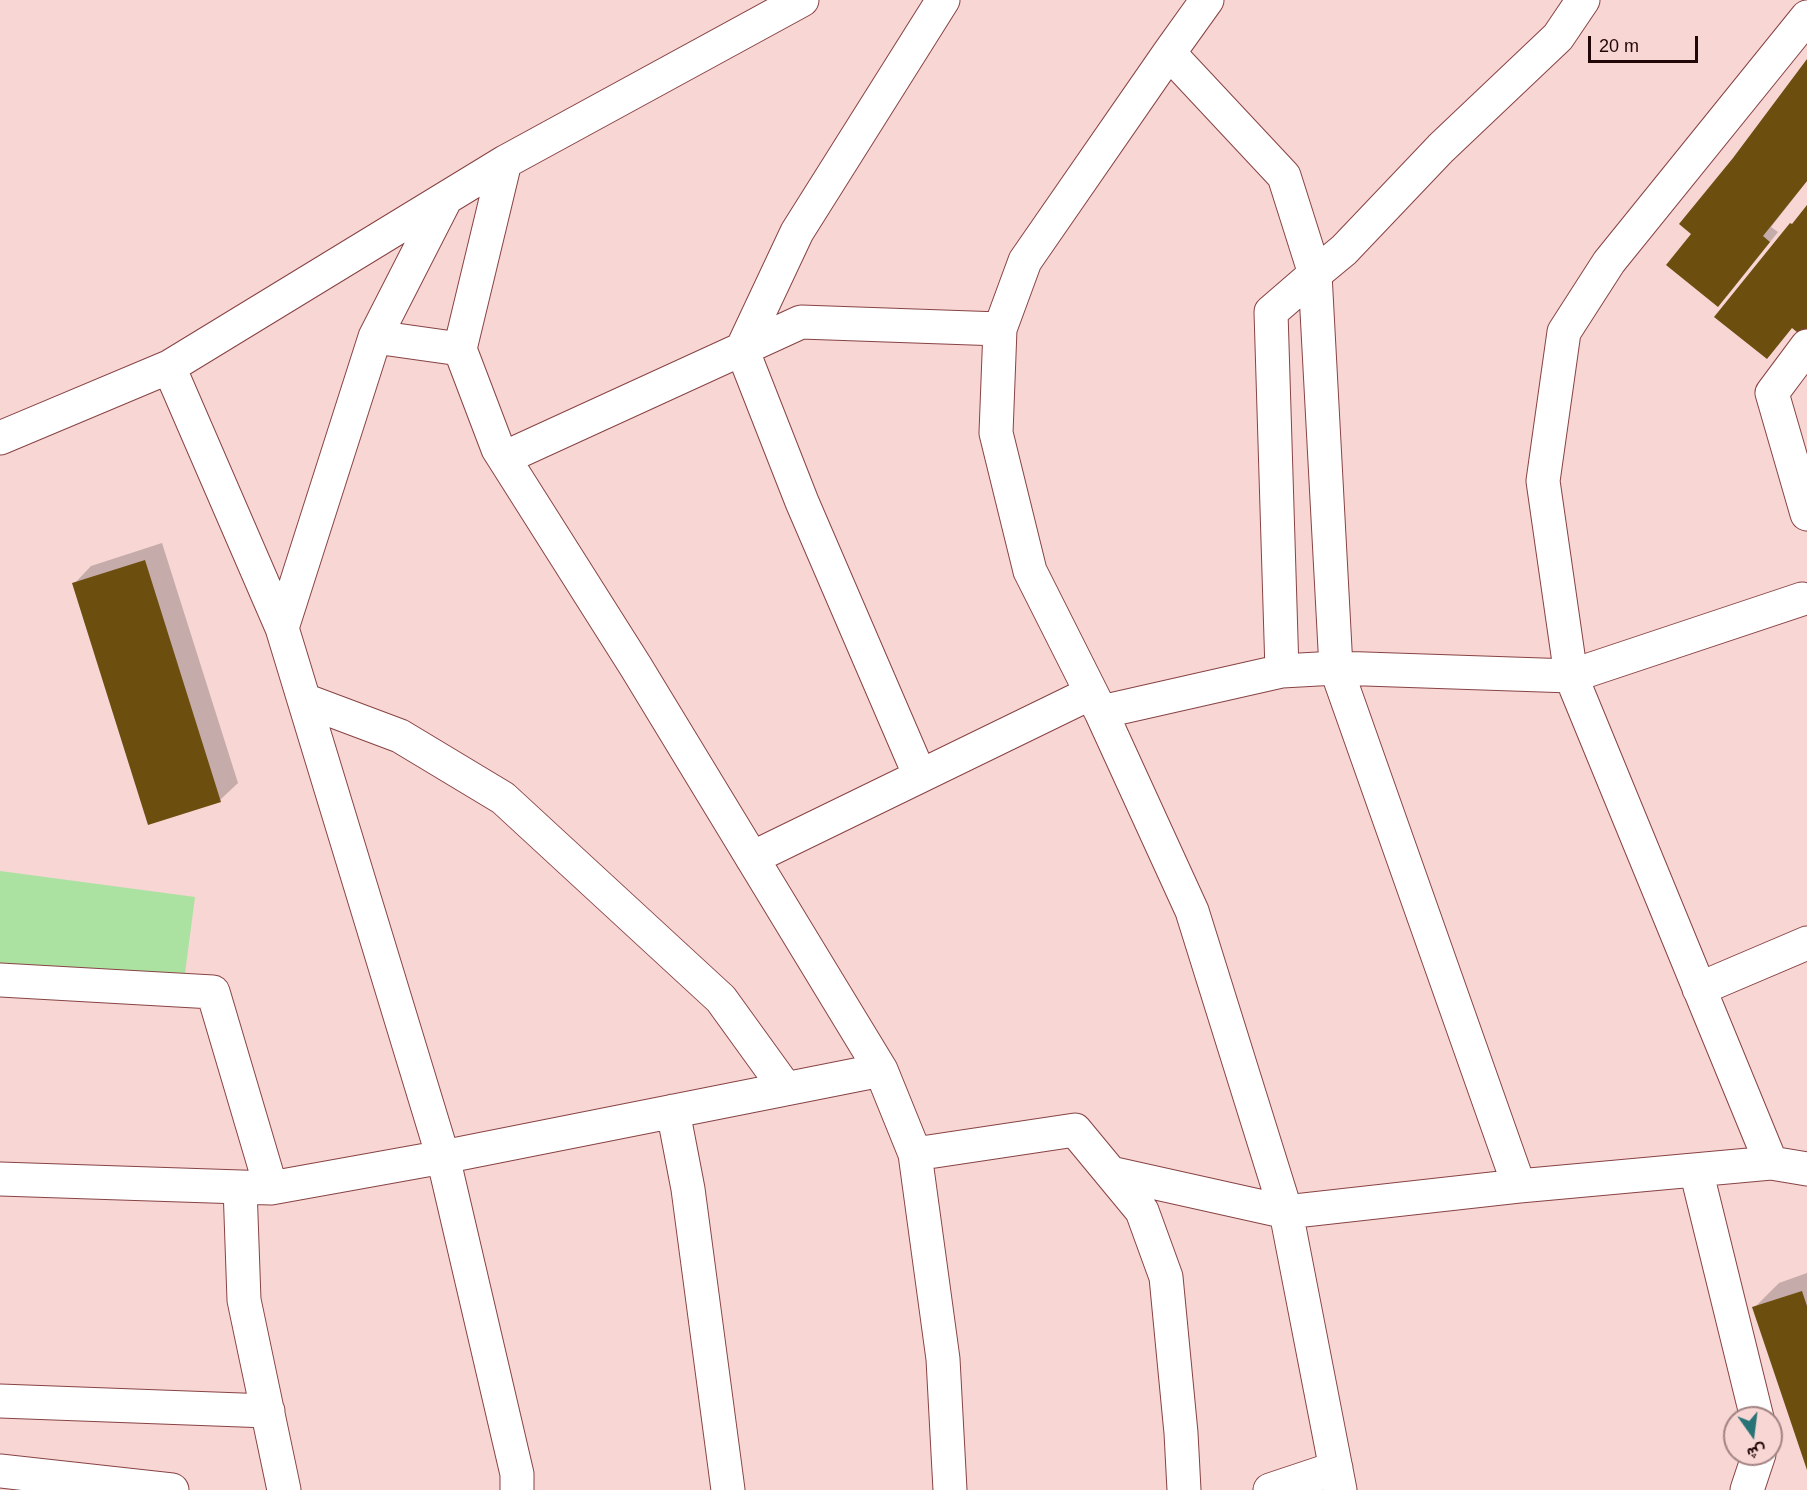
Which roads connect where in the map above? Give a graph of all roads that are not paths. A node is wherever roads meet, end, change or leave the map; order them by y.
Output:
1 (802, 0) edge
2 (943, 0) edge
3 (1207, 0) edge
4 (1583, 0) edge
5 (1807, 17) edge
6 (1169, 53) junction
7 (505, 162) junction
8 (445, 200) junction
9 (1315, 274) junction
10 (1000, 329) junction
11 (375, 337) junction
12 (1807, 346) edge
13 (460, 349) junction
14 (742, 350) junction
15 (169, 367) junction
16 (0, 438) edge
17 (504, 458) junction
18 (1807, 514) edge
19 (1805, 596) edge
20 (282, 628) junction
21 (1336, 668) junction
22 (1282, 671) junction
23 (1571, 676) junction
24 (304, 700) junction
25 (1096, 702) junction
26 (920, 776) junction
27 (752, 858) junction
28 (1807, 943) edge
29 (0, 980) edge
30 (1699, 989) junction
31 (881, 1070) junction
32 (786, 1089) junction
33 (673, 1111) junction
34 (915, 1154) junction
35 (443, 1157) junction
36 (1771, 1163) junction
37 (1807, 1169) edge
38 (1696, 1170) junction
39 (1111, 1173) junction
40 (0, 1179) edge
41 (1519, 1186) junction
42 (256, 1188) junction
43 (1286, 1212) junction
44 (0, 1401) edge
45 (1754, 1406) edge
46 (267, 1411) junction
47 (1755, 1466) edge
48 (0, 1471) edge
49 (1338, 1479) edge
50 (172, 1490) edge
51 (284, 1490) edge
52 (518, 1490) edge
53 (728, 1490) edge
54 (950, 1490) edge
55 (1185, 1490) edge
56 (1269, 1490) edge
57 (1747, 1490) edge

1 - 7 street
2 - 14 street
3 - 6 street
4 - 9 street
5 - 23 street
6 - 9 street
6 - 10 street
7 - 8 street
7 - 13 street
8 - 11 street
8 - 15 street
9 - 21 street
9 - 22 street
10 - 14 street
10 - 25 street
11 - 13 street
11 - 20 street
12 - 18 street
13 - 17 street
14 - 17 street
14 - 26 street
15 - 16 street
15 - 20 street
17 - 27 street
19 - 23 street
20 - 24 street
21 - 22 street
21 - 23 street
21 - 41 street
22 - 25 street
23 - 30 street
24 - 32 street
24 - 35 street
25 - 26 street
25 - 43 street
26 - 27 street
27 - 31 street
28 - 30 street
29 - 42 street
30 - 36 street
31 - 32 street
31 - 34 street
32 - 33 street
33 - 35 street
33 - 53 street
34 - 39 street
34 - 54 street
35 - 42 street
35 - 52 street
36 - 37 street
36 - 38 street
38 - 41 street
38 - 45 street
39 - 43 street
39 - 55 street
40 - 42 street
41 - 43 street
42 - 46 street
43 - 49 street
44 - 46 street
46 - 51 street
47 - 57 street
48 - 50 street
49 - 56 street

